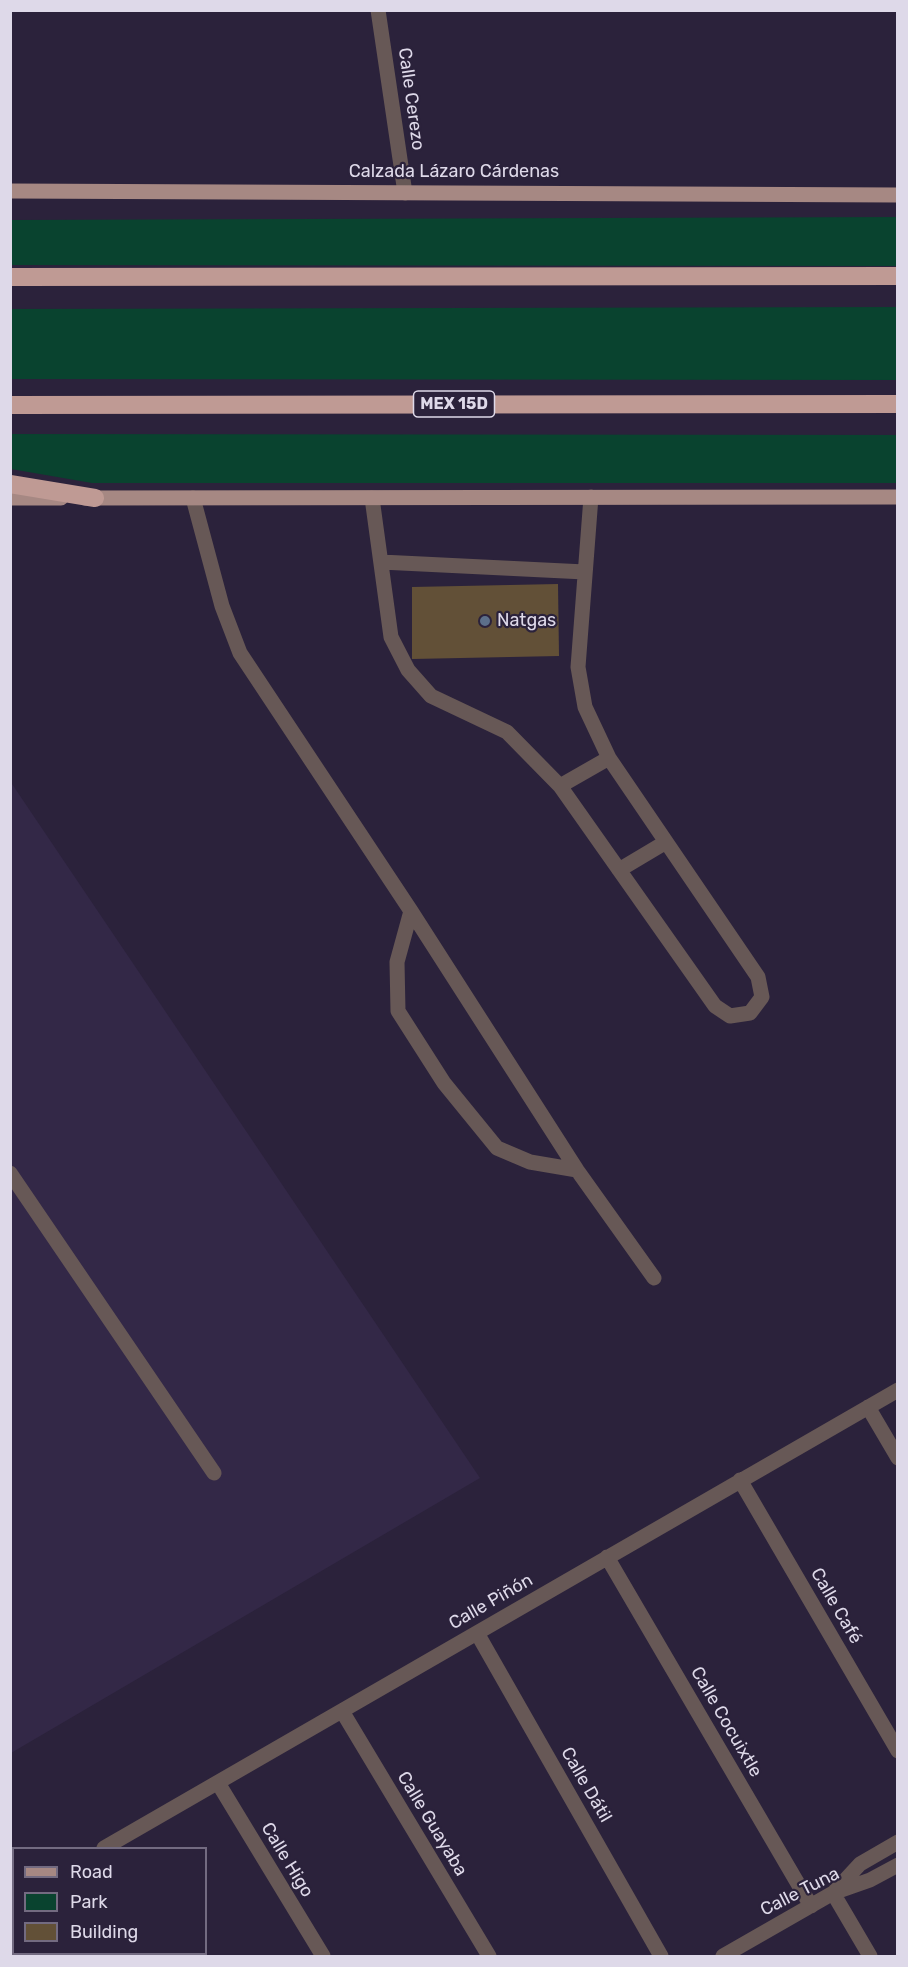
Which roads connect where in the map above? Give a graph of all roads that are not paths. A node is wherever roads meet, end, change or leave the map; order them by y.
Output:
1 (378, 10) edge
2 (10, 191) edge
3 (405, 193) junction
4 (897, 195) edge
5 (897, 276) edge
6 (10, 277) edge
7 (897, 404) edge
8 (10, 405) edge
9 (10, 484) edge
10 (591, 497) junction
11 (897, 497) edge
12 (10, 498) edge
13 (95, 498) junction
14 (193, 498) junction
15 (372, 498) junction
16 (381, 562) junction
17 (585, 572) junction
18 (609, 758) junction
19 (560, 786) junction
20 (666, 842) junction
21 (619, 870) junction
22 (411, 911) junction
23 (577, 1170) junction
24 (10, 1173) edge
25 (654, 1278) dead end
26 (897, 1390) edge
27 (868, 1407) junction
28 (897, 1458) edge
29 (214, 1473) dead end
30 (740, 1480) junction
31 (608, 1557) junction
32 (477, 1634) junction
33 (342, 1711) junction
34 (897, 1751) edge
35 (218, 1783) junction
36 (897, 1842) edge
37 (106, 1847) edge
38 (897, 1865) edge
39 (833, 1893) junction
40 (811, 1906) junction
41 (323, 1956) edge
42 (489, 1956) edge
43 (661, 1956) edge
44 (723, 1956) edge
45 (870, 1956) edge

1 - 3 street, Calle Cerezo
2 - 3 main road, Calzada Lázaro Cárdenas
3 - 4 main road, Calzada Lázaro Cárdenas
5 - 6 highway
7 - 8 highway, MEX 15D
9 - 13 highway
10 - 11 main road
10 - 15 main road
10 - 17 street
12 - 13 main road
13 - 14 main road
14 - 15 main road
14 - 22 street
15 - 16 street
16 - 17 street
16 - 19 street
17 - 18 street
18 - 19 street
18 - 20 street
19 - 21 street
20 - 21 street
20 - 21 street
22 - 23 street
22 - 23 street
23 - 25 street
24 - 29 street
26 - 27 street, Calle Piñón
27 - 28 street
27 - 30 street, Calle Piñón
30 - 31 street, Calle Piñón
30 - 34 street, Calle Café
31 - 32 street, Calle Piñón
31 - 40 street, Calle Cocuixtle
32 - 33 street, Calle Piñón
32 - 43 street, Calle Dátil
33 - 35 street, Calle Piñón
33 - 42 street, Calle Guayaba
35 - 37 street, Calle Piñón
35 - 41 street, Calle Higo
36 - 39 street
38 - 39 street, Calle Tuna
39 - 40 street, Calle Tuna
39 - 45 street
40 - 44 street, Calle Tuna

